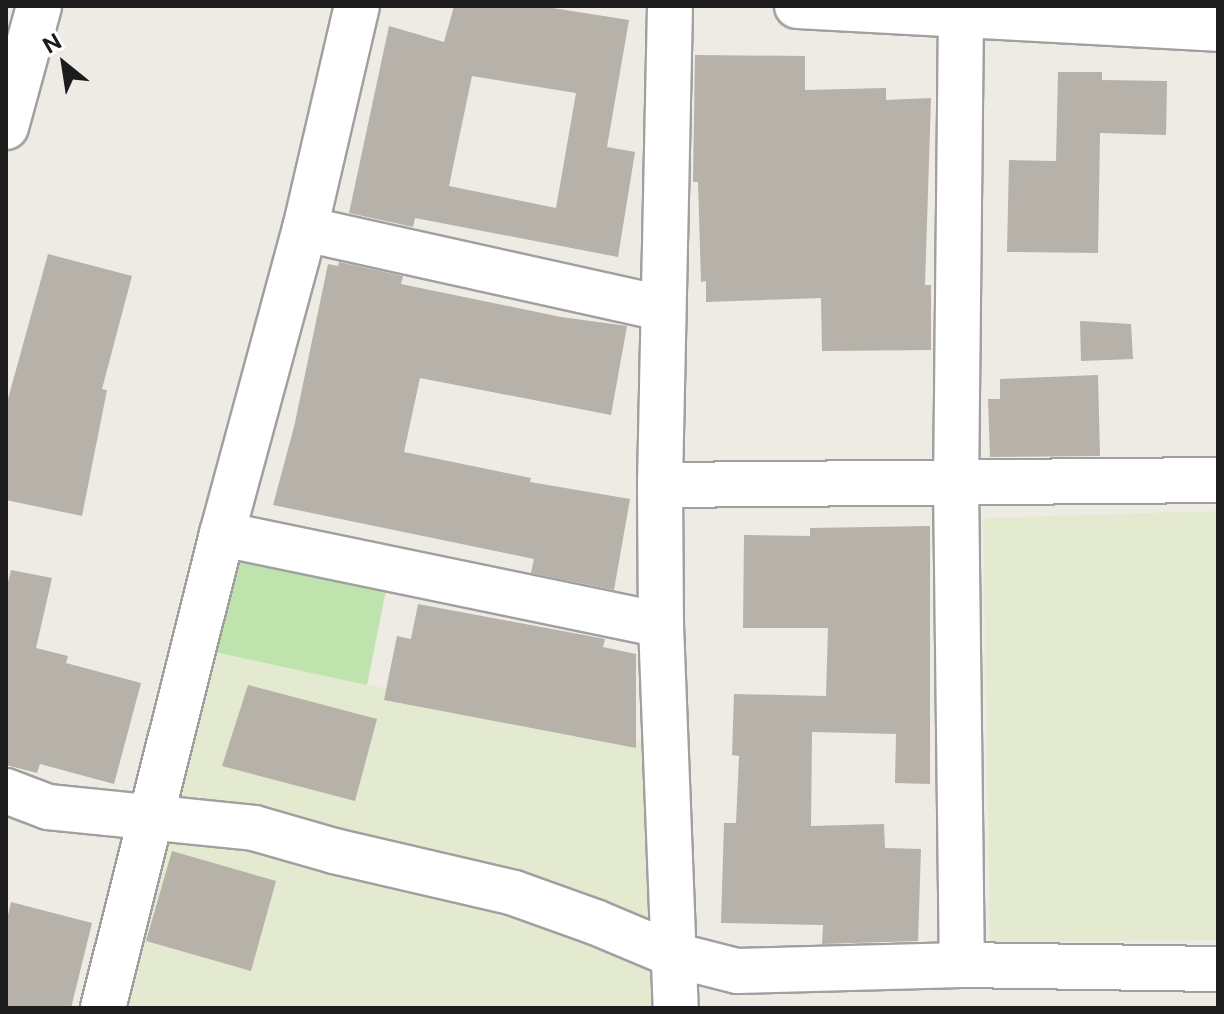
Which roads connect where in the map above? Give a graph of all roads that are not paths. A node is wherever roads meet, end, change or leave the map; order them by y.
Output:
1 (39, 6) edge
2 (357, 6) edge
3 (670, 6) edge
4 (797, 6) edge
5 (961, 13) junction
6 (1218, 29) edge
7 (6, 127) edge
8 (305, 229) junction
9 (662, 308) junction
10 (1218, 480) edge
11 (956, 483) junction
12 (660, 485) junction
13 (222, 534) junction
14 (661, 625) junction
15 (6, 791) edge
16 (150, 816) junction
17 (674, 955) junction
18 (962, 965) junction
19 (1218, 969) edge
20 (103, 1008) edge
21 (676, 1008) edge

1 - 7 street
2 - 8 street
3 - 9 street
4 - 5 street
5 - 6 street
5 - 11 street
8 - 9 street
8 - 13 street
9 - 12 street
10 - 11 street
11 - 12 street
11 - 18 street
12 - 14 street
13 - 14 street
13 - 16 street
14 - 17 street
15 - 16 street
16 - 17 street
16 - 20 street
17 - 18 street
17 - 21 street
18 - 19 street

